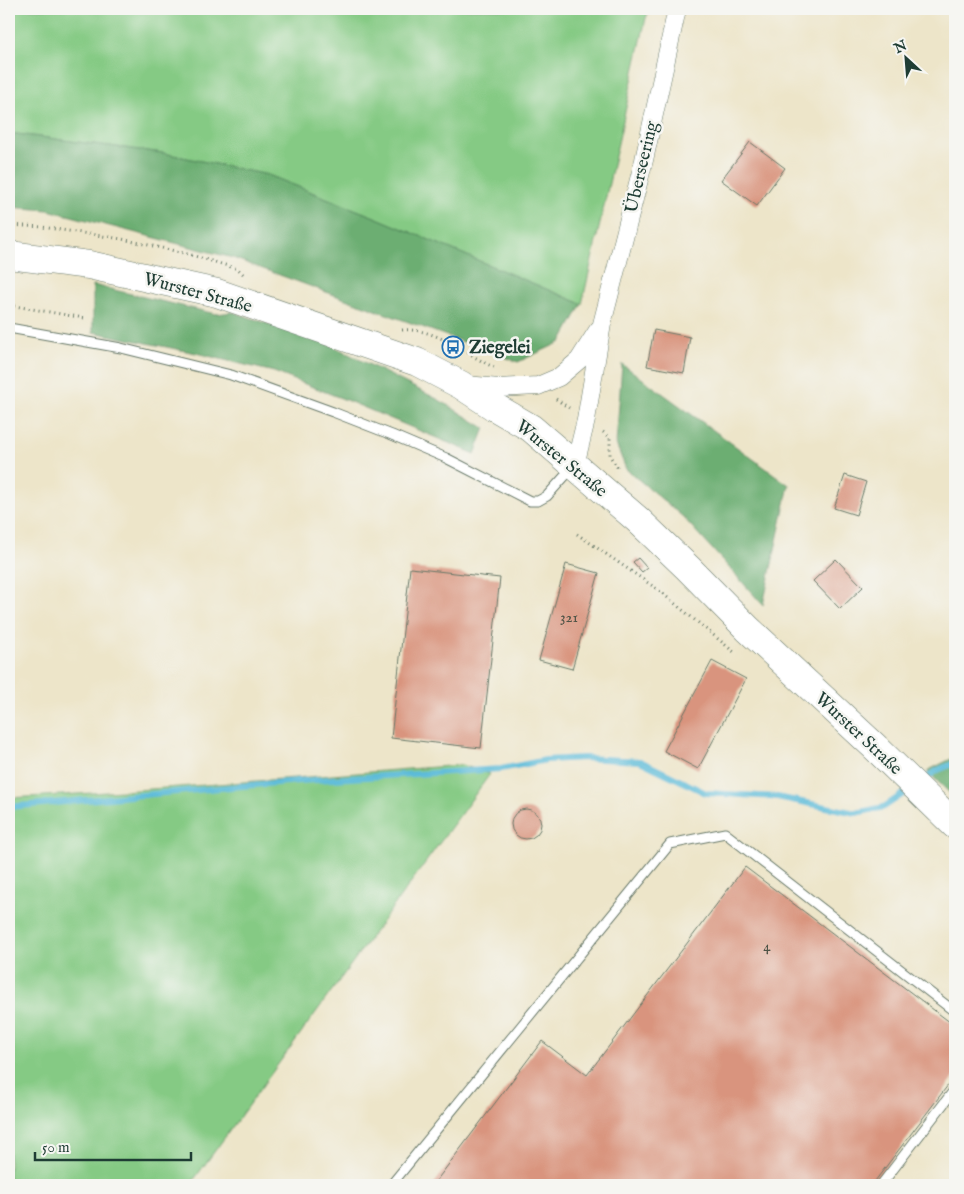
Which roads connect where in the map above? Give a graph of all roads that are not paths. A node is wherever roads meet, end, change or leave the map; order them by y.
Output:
1 (677, 9) edge
2 (9, 255) edge
3 (602, 324) junction
4 (9, 328) edge
5 (461, 385) junction
6 (575, 466) junction
7 (955, 825) edge
8 (955, 1012) edge
9 (955, 1089) edge
10 (391, 1185) edge
11 (881, 1185) edge

1 - 3 street, Überseering
2 - 5 main road, Wurster Straße
3 - 5 street, Überseering
3 - 6 street, Überseering
4 - 6 lane
5 - 6 main road, Wurster Straße
6 - 7 main road, Wurster Straße
8 - 10 lane
9 - 11 lane

